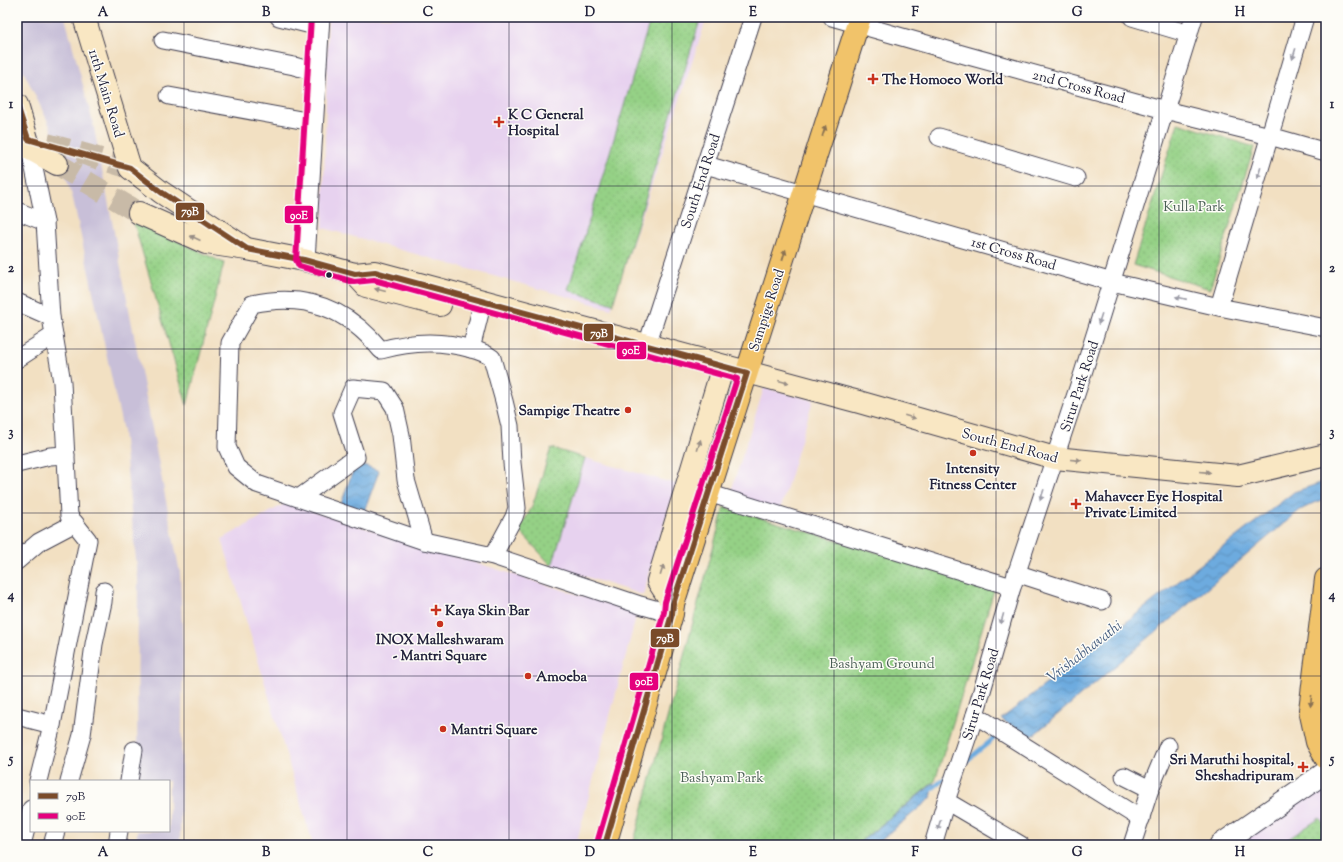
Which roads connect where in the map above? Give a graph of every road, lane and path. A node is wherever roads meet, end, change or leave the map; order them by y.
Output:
1 (84, 17) edge
2 (279, 17) edge
3 (753, 17) edge
4 (832, 17) edge
5 (1132, 17) edge
6 (1194, 17) edge
7 (1305, 17) edge
8 (859, 21) edge
9 (319, 22) edge
10 (1189, 34) junction
11 (163, 40) dead end
12 (316, 72) junction
13 (169, 96) dead end
14 (17, 105) edge
15 (1165, 110) junction
16 (312, 122) junction
17 (1270, 136) junction
18 (939, 137) dead end
19 (30, 141) edge
20 (1326, 152) edge
21 (57, 164) tunnel mouth
22 (706, 165) junction
23 (1076, 178) dead end
24 (804, 193) junction
25 (17, 211) edge
26 (139, 213) tunnel mouth
27 (45, 222) junction
28 (247, 248) junction
29 (304, 260) junction
30 (1112, 282) junction
31 (17, 302) edge
32 (1219, 307) junction
33 (481, 308) junction
34 (52, 317) junction
35 (1326, 328) edge
36 (54, 335) junction
37 (648, 345) junction
38 (471, 349) junction
39 (17, 359) edge
40 (721, 372) junction
41 (745, 379) junction
42 (66, 455) junction
43 (1326, 455) edge
44 (1055, 458) junction
45 (17, 464) edge
46 (708, 493) junction
47 (299, 498) junction
48 (75, 523) junction
49 (424, 541) junction
50 (493, 556) junction
51 (17, 561) edge
52 (1326, 579) edge
53 (1014, 580) junction
54 (104, 591) dead end
55 (1102, 601) dead end
56 (672, 609) junction
57 (1320, 665) edge
58 (975, 715) junction
59 (18, 721) edge
60 (52, 725) junction
61 (1323, 745) edge
62 (1168, 746) dead end
63 (134, 750) dead end
64 (1326, 772) edge
65 (1124, 776) dead end
66 (38, 780) edge
67 (69, 780) edge
68 (129, 780) edge
69 (1150, 789) junction
70 (946, 801) junction
71 (30, 812) edge
72 (1141, 820) junction
73 (56, 832) edge
74 (119, 832) edge
75 (22, 845) edge
76 (52, 845) edge
77 (117, 845) edge
78 (605, 845) edge
79 (933, 845) edge
80 (1021, 845) edge
81 (1132, 845) edge
82 (1220, 845) edge

1 - 28 main road, 11th Main Road
2 - 9 street
3 - 22 street, South End Road
4 - 8 street, 2nd Cross Road
5 - 10 street
6 - 10 street, Sirur Park Road
7 -> 17 street
8 - 15 street, 2nd Cross Road
24 -> 8 main road, Sampige Road
9 - 12 street
10 - 15 street, Sirur Park Road
11 - 12 street
12 - 16 street
13 - 16 street
14 - 19 main road
15 - 17 street, 2nd Cross Road
15 - 30 street, Sirur Park Road
16 - 29 street
17 - 20 street, 2nd Cross Road
17 -> 32 street
18 - 23 street
19 - 21 main road
19 - 27 street
22 - 24 street, 1st Cross Road
22 - 37 street, South End Road
24 - 30 street, 1st Cross Road
41 -> 24 main road, Sampige Road
25 - 27 street
28 -> 26 main road
27 - 34 street
28 - 29 main road
29 - 33 main road
32 -> 30 street, 1st Cross Road
30 -> 44 street, Sirur Park Road
31 - 34 street
32 - 35 street, 1st Cross Road
33 - 37 main road
33 - 38 street
33 - 40 main road
34 - 36 street
36 - 39 street
36 - 42 street
37 - 40 main road
38 - 47 street
38 - 50 street
40 - 41 main road, South End Road
56 -> 40 main road
41 -> 44 main road, South End Road
41 - 46 main road, Sampige Road
42 - 45 street
42 - 48 street
44 -> 43 main road, South End Road
44 -> 53 street, Sirur Park Road
46 - 53 street
46 - 56 main road, Sampige Road
47 - 49 street
47 - 49 street
48 - 51 street
48 - 60 street
49 - 50 street
50 - 56 street
52 - 57 main road
53 - 55 street
53 -> 58 street, Sirur Park Road
54 - 67 street
56 - 78 main road, Sampige Road
57 -> 61 main road
58 - 70 street, Sirur Park Road
58 - 72 street
59 - 60 street
60 - 66 street
62 - 69 street
63 - 68 street
64 - 82 street
65 - 69 street
69 - 72 street
70 -> 79 street, Sirur Park Road
70 - 80 street
71 - 75 street
72 - 81 street
73 - 76 street
74 - 77 street

